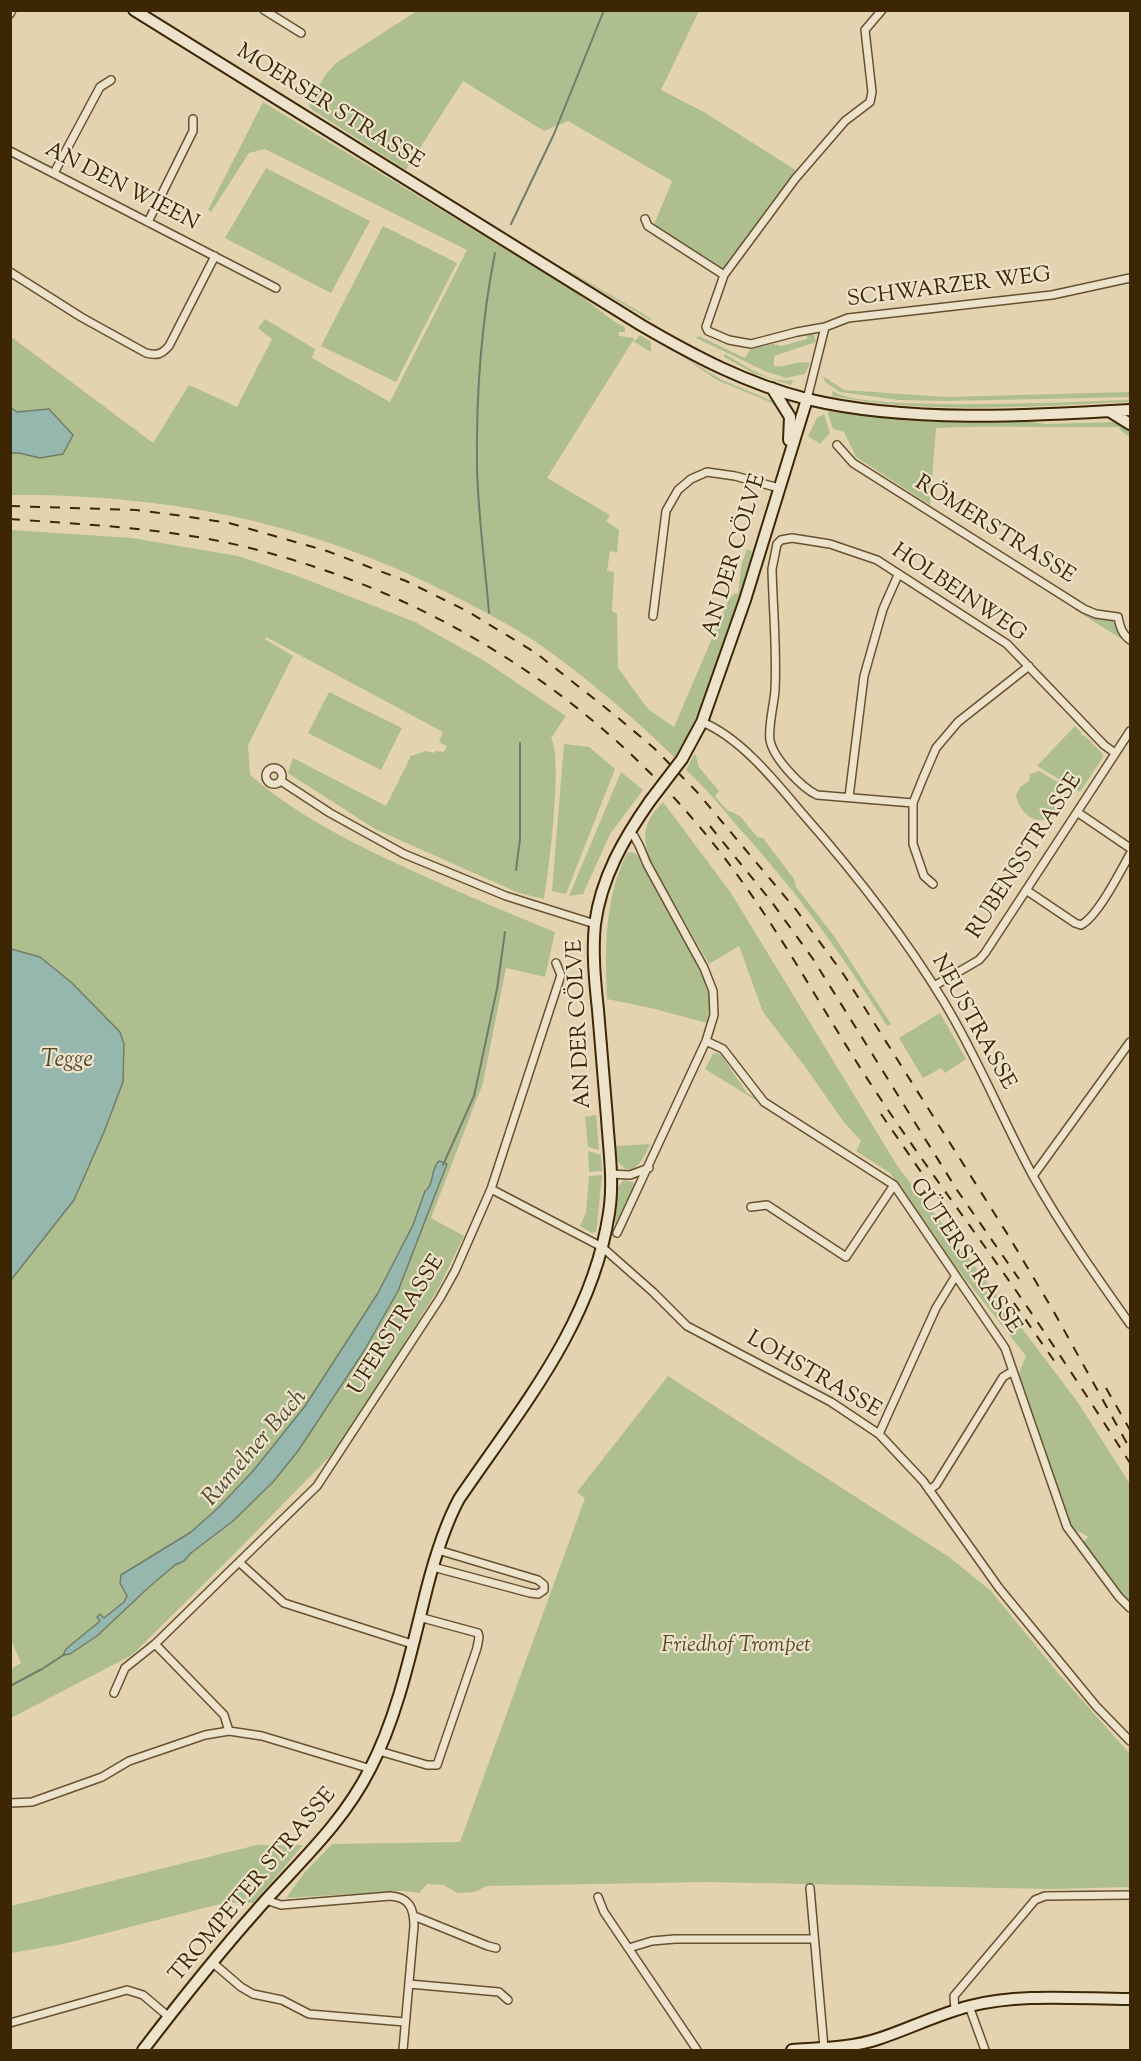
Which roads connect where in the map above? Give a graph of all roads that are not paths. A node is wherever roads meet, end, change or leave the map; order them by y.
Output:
1 (134, 10) edge
2 (264, 10) edge
3 (882, 10) edge
4 (301, 33) dead end
5 (111, 80) dead end
6 (193, 119) dead end
7 (10, 151) edge
8 (54, 173) junction
9 (645, 219) dead end
10 (148, 222) junction
11 (215, 256) junction
12 (10, 272) edge
13 (724, 275) junction
14 (1131, 278) edge
15 (276, 288) dead end
16 (825, 327) junction
17 (772, 388) junction
18 (807, 399) junction
19 (1131, 410) edge
20 (1108, 411) junction
21 (1131, 424) edge
22 (837, 445) dead end
23 (784, 470) junction
24 (779, 488) junction
25 (898, 575) junction
26 (653, 616) dead end
27 (1131, 640) edge
28 (1029, 666) junction
29 (702, 722) junction
30 (1131, 731) edge
31 (1116, 753) junction
32 (281, 781) dead end
33 (849, 797) junction
34 (913, 802) junction
35 (1077, 812) junction
36 (629, 832) junction
37 (1131, 848) edge
38 (1131, 854) edge
39 (933, 884) dead end
40 (1026, 890) junction
41 (595, 924) junction
42 (556, 963) dead end
43 (934, 986) junction
44 (706, 1041) junction
45 (1131, 1042) edge
46 (649, 1168) junction
47 (611, 1174) junction
48 (1033, 1176) junction
49 (894, 1185) junction
50 (491, 1189) junction
51 (751, 1207) dead end
52 (617, 1233) dead end
53 (602, 1247) junction
54 (955, 1277) junction
55 (1131, 1324) edge
56 (1013, 1371) junction
57 (879, 1434) junction
58 (929, 1490) junction
59 (438, 1550) junction
60 (240, 1563) junction
61 (433, 1567) junction
62 (1131, 1608) edge
63 (419, 1617) junction
64 (155, 1644) junction
65 (412, 1644) junction
66 (114, 1693) dead end
67 (229, 1731) junction
68 (1131, 1741) edge
69 (379, 1751) junction
70 (371, 1769) junction
71 (10, 1803) edge
72 (810, 1888) dead end
73 (1131, 1895) edge
74 (598, 1897) dead end
75 (266, 1900) junction
76 (414, 1916) junction
77 (814, 1939) junction
78 (496, 1948) dead end
79 (630, 1948) junction
80 (213, 1963) junction
81 (409, 1984) junction
82 (1131, 1999) edge
83 (508, 2000) dead end
84 (969, 2006) junction
85 (956, 2011) junction
86 (170, 2017) junction
87 (405, 2022) junction
88 (10, 2023) edge
89 (824, 2048) junction
90 (143, 2050) edge
91 (403, 2050) edge
92 (697, 2050) edge
93 (792, 2050) edge
94 (985, 2050) edge

1 - 17 street, MOERSER STRASSE
2 - 4 street
3 - 13 street
5 - 8 street
6 - 10 street
7 - 8 street, AN DEN WIEEN
8 - 10 street, AN DEN WIEEN
9 - 13 street
10 - 11 street, AN DEN WIEEN
11 - 12 street, AN DEN WIEEN
11 - 15 street, AN DEN WIEEN
13 - 16 street, SCHWARZER WEG
14 - 16 street, SCHWARZER WEG
16 - 18 street, AN DER CÖLVE
17 - 18 street, MOERSER STRASSE
17 - 23 street, AN DER CÖLVE
18 - 20 street, MOERSER STRASSE
18 - 23 street, AN DER CÖLVE
19 - 20 street, MOERSER STRASSE
20 - 21 street
22 - 27 street, RÖMERSTRASSE
23 - 24 street, AN DER CÖLVE
24 - 26 street
24 - 29 street, AN DER CÖLVE
25 - 28 street, HOLBEINWEG
25 - 33 street
25 - 33 street, HOLBEINWEG
28 - 31 street, HOLBEINWEG
28 - 34 street
29 - 36 street, AN DER CÖLVE, bridge
29 - 43 street, NEUSTRASSE
30 - 31 street, RUBENSSTRASSE
31 - 35 street, RUBENSSTRASSE
32 - 41 street
33 - 34 street
34 - 39 street
35 - 37 street
35 - 40 street, RUBENSSTRASSE
36 - 41 street, AN DER CÖLVE
36 - 44 street
38 - 40 street
40 - 43 street, RUBENSSTRASSE
41 - 47 street, AN DER CÖLVE
42 - 50 street, UFERSTRASSE
43 - 48 street, NEUSTRASSE
44 - 46 street
44 - 49 street, GÜTERSTRASSE
45 - 48 street
46 - 47 street
46 - 52 street
47 - 53 street, AN DER CÖLVE
48 - 55 street, NEUSTRASSE
49 - 51 street
49 - 54 street, GÜTERSTRASSE
50 - 53 street, LOHSTRASSE
50 - 60 street, UFERSTRASSE
53 - 57 street, LOHSTRASSE
53 - 59 street, TROMPETER STRASSE
54 - 56 street, GÜTERSTRASSE
54 - 57 street
56 - 58 street
56 - 62 street, GÜTERSTRASSE
57 - 58 street, LOHSTRASSE
58 - 68 street, LOHSTRASSE
59 - 61 street, TROMPETER STRASSE
59 - 61 street
60 - 64 street, UFERSTRASSE
60 - 65 street
61 - 63 street, TROMPETER STRASSE
63 - 65 street, TROMPETER STRASSE
63 - 69 street
64 - 66 street, UFERSTRASSE
64 - 67 street
65 - 69 street, TROMPETER STRASSE
67 - 70 street
67 - 71 street
69 - 70 street, TROMPETER STRASSE
70 - 75 street, TROMPETER STRASSE
72 - 77 street
73 - 85 street
74 - 79 street
75 - 76 street
75 - 80 street, TROMPETER STRASSE
76 - 78 street
76 - 81 street
77 - 79 street
77 - 89 street
79 - 92 street
80 - 86 street, TROMPETER STRASSE
80 - 87 street
81 - 83 street
81 - 87 street
82 - 84 street
84 - 85 street
84 - 94 street
85 - 89 street
86 - 88 street
86 - 90 street, TROMPETER STRASSE
87 - 91 street
89 - 93 street

